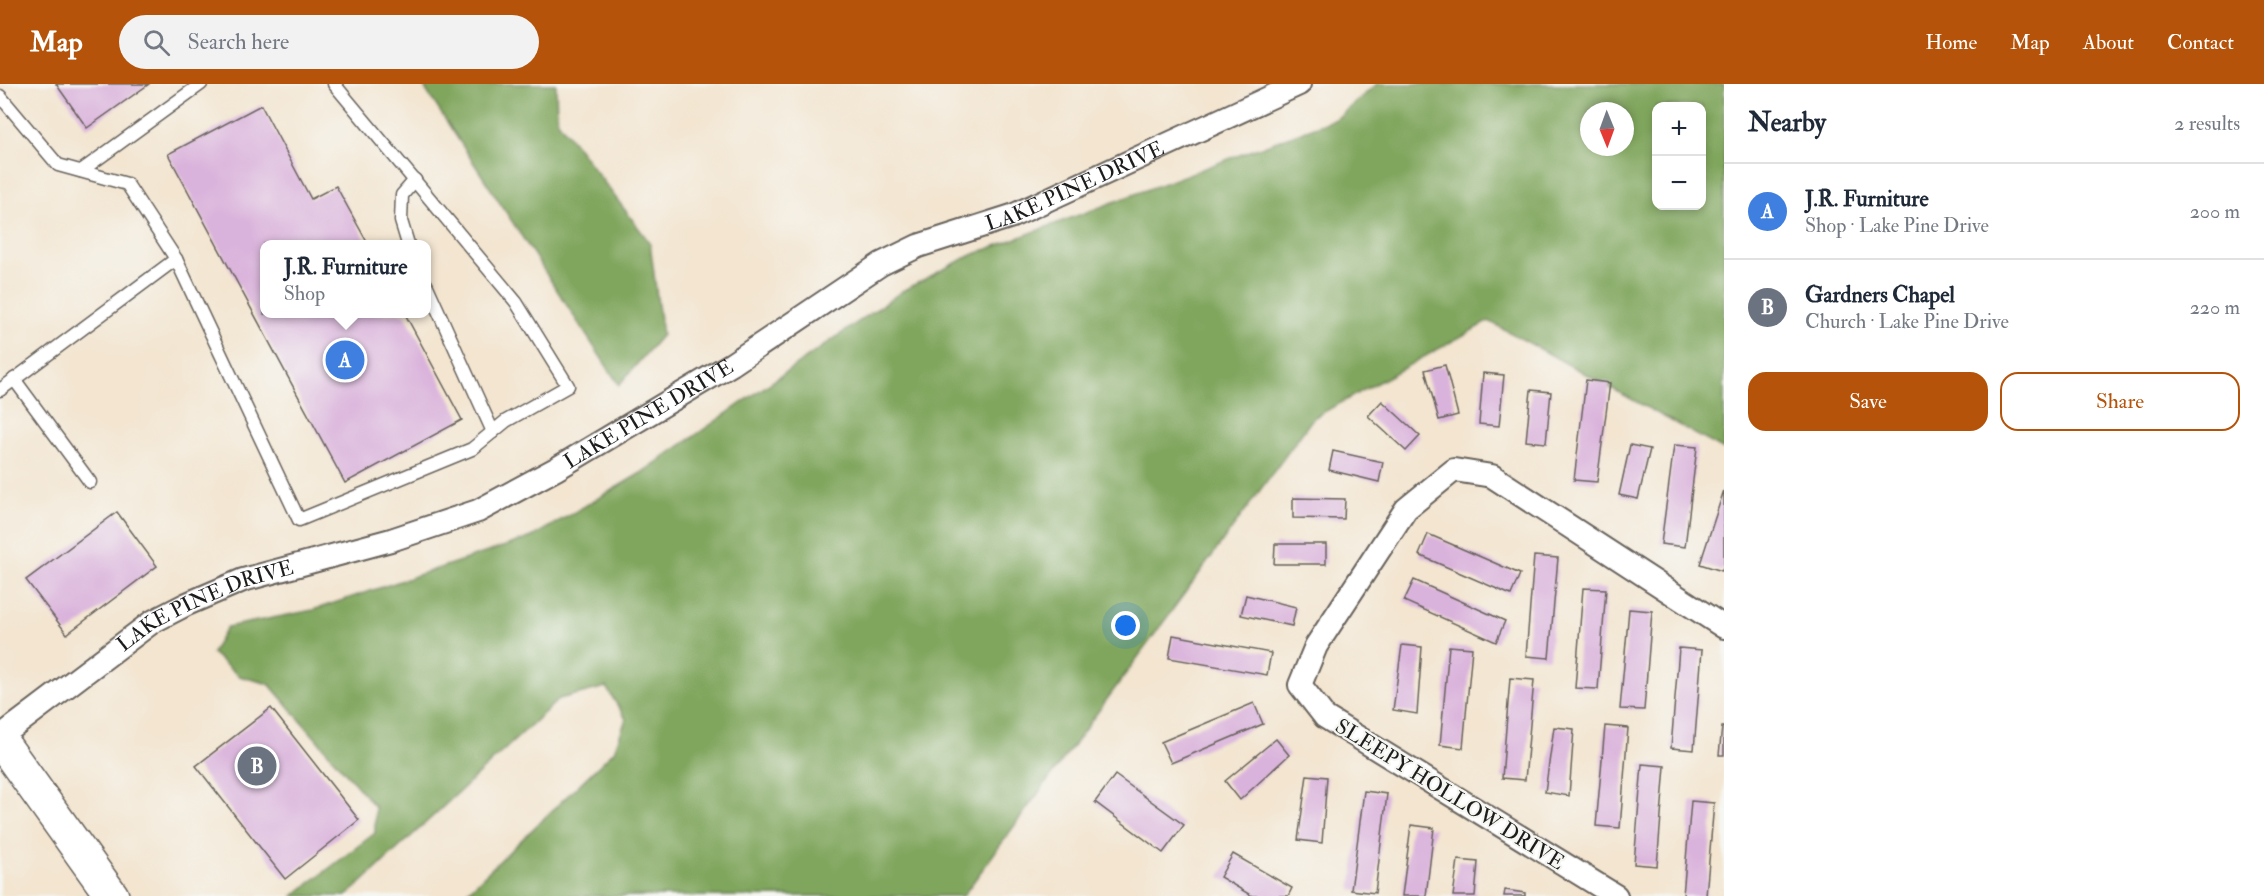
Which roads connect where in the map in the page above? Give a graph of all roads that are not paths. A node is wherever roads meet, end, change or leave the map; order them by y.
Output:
1 (201, 84) edge
2 (334, 84) edge
3 (1299, 84) edge
4 (2, 102) edge
5 (81, 171) junction
6 (415, 180) junction
7 (407, 240) edge
8 (176, 258) junction
9 (431, 295) edge
10 (14, 379) junction
11 (0, 390) edge
12 (493, 432) junction
13 (90, 482) dead end
14 (1724, 627) edge
15 (0, 738) edge
16 (112, 896) edge
17 (1616, 896) edge

1 - 5 lane
2 - 6 lane
3 - 15 street, LAKE PINE DRIVE
4 - 5 lane
5 - 8 lane
6 - 7 lane
6 - 12 lane
8 - 10 lane
8 - 12 lane
9 - 12 lane
10 - 11 lane
10 - 13 lane
14 - 17 street, SLEEPY HOLLOW DRIVE
15 - 16 main road

